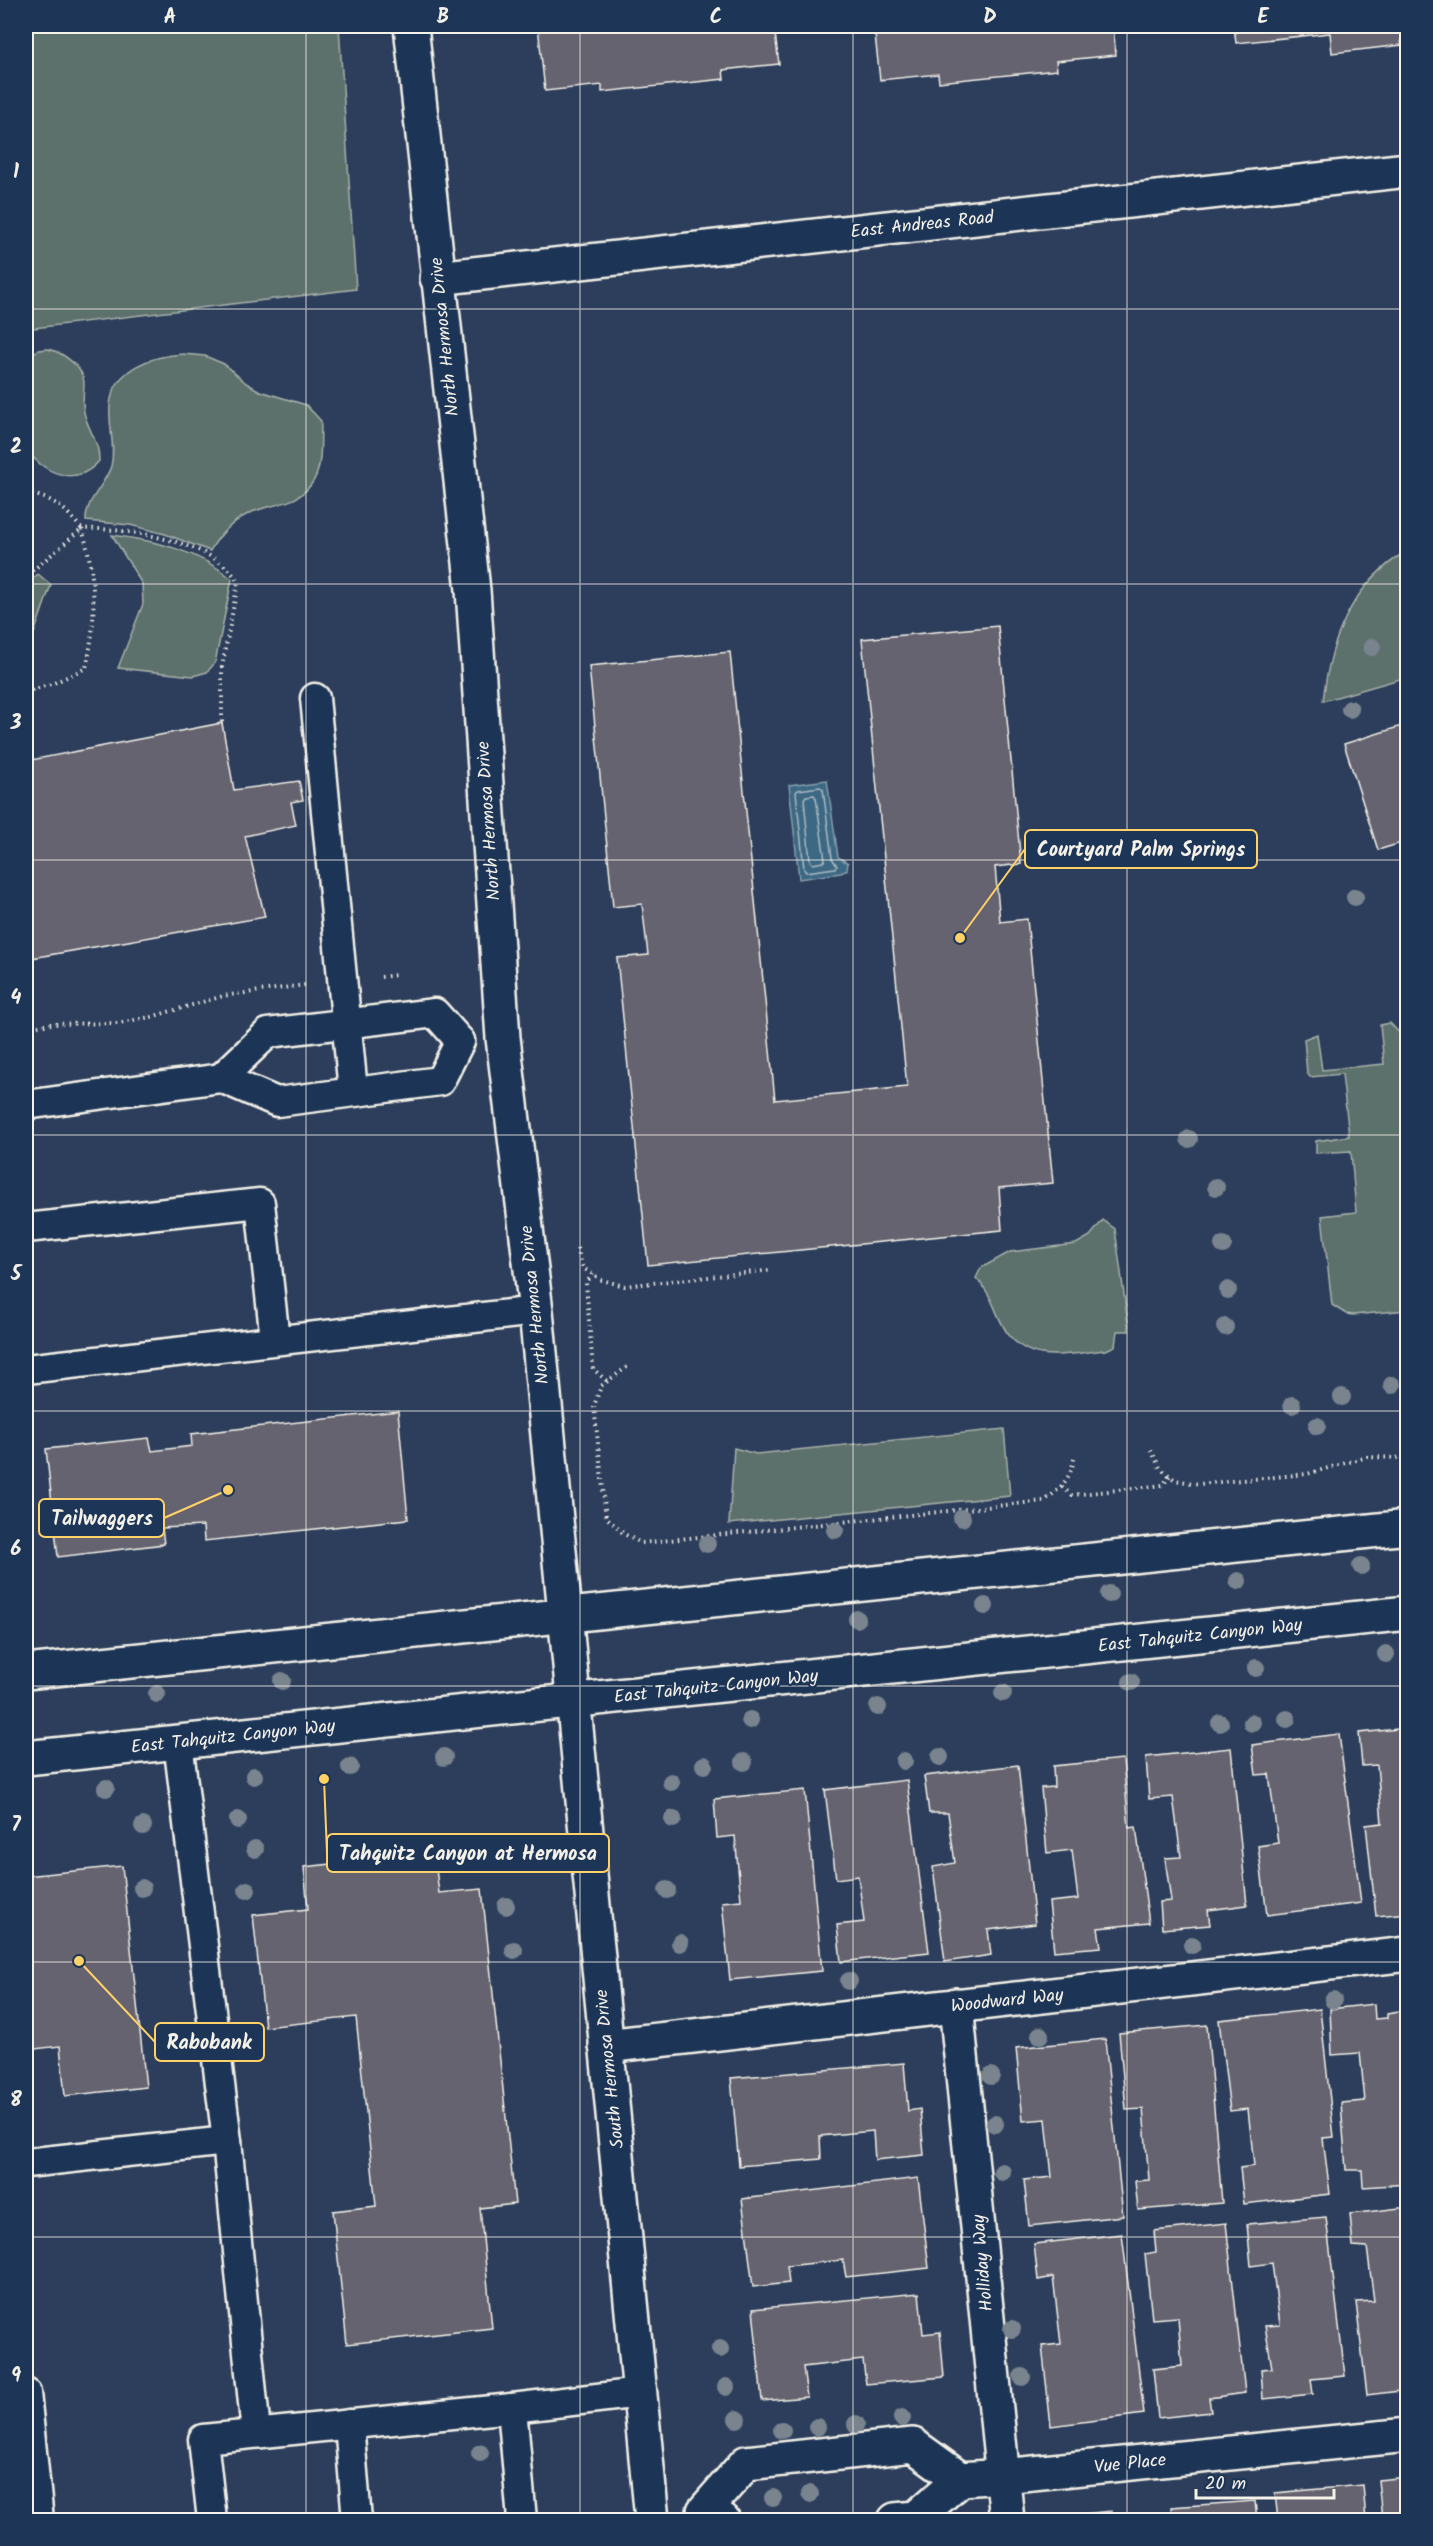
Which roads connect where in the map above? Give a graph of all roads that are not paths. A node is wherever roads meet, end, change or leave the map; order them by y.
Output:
1 (411, 26) edge
2 (1407, 170) edge
3 (437, 278) junction
4 (315, 698) dead end
5 (345, 1024) junction
6 (503, 1038) junction
7 (460, 1041) junction
8 (221, 1078) junction
9 (353, 1091) junction
10 (26, 1105) edge
11 (26, 1228) edge
12 (536, 1311) junction
13 (275, 1340) junction
14 (26, 1369) edge
15 (1407, 1527) edge
16 (1407, 1613) edge
17 (564, 1617) junction
18 (26, 1672) edge
19 (572, 1701) junction
20 (178, 1742) junction
21 (26, 1758) edge
22 (1407, 1954) edge
23 (956, 2005) junction
24 (606, 2046) junction
25 (227, 2141) junction
26 (26, 2163) edge
27 (26, 2393) edge
28 (640, 2393) junction
29 (512, 2408) junction
30 (349, 2424) junction
31 (256, 2433) junction
32 (1407, 2435) edge
33 (1003, 2476) junction
34 (960, 2479) junction
35 (713, 2516) edge
36 (652, 2519) edge
37 (39, 2520) edge
38 (212, 2520) edge
39 (357, 2520) edge
40 (522, 2520) edge
41 (895, 2520) edge
42 (1007, 2520) edge

1 - 3 street, North Hermosa Drive
2 - 3 street, East Andreas Road
3 - 6 street, North Hermosa Drive
4 - 5 lane
5 - 7 lane
5 - 8 lane
5 - 9 lane
6 - 7 lane
6 - 12 street, North Hermosa Drive
7 - 9 lane
8 - 9 lane
8 - 10 lane
11 - 13 lane
12 - 13 lane
12 - 17 street, North Hermosa Drive
13 - 14 lane
15 - 17 street
16 - 19 street, East Tahquitz Canyon Way
17 - 18 street
17 - 19 street, South Hermosa Drive
19 - 20 street, East Tahquitz Canyon Way
19 - 24 street, South Hermosa Drive
20 - 21 street, East Tahquitz Canyon Way
20 - 25 lane
22 - 23 street, Woodward Way
23 - 24 street, Woodward Way
23 - 33 street, Holliday Way
24 - 28 street, South Hermosa Drive
25 - 26 lane
25 - 31 lane
27 - 37 lane
28 - 29 lane
28 - 36 street, South Hermosa Drive
29 - 30 lane
29 - 40 lane
30 - 31 lane
30 - 39 lane
31 - 38 lane
32 - 33 street, Vue Place
33 - 34 street, Vue Place
33 - 42 street, Holliday Way
34 - 35 street
34 - 41 street
35 - 36 street

